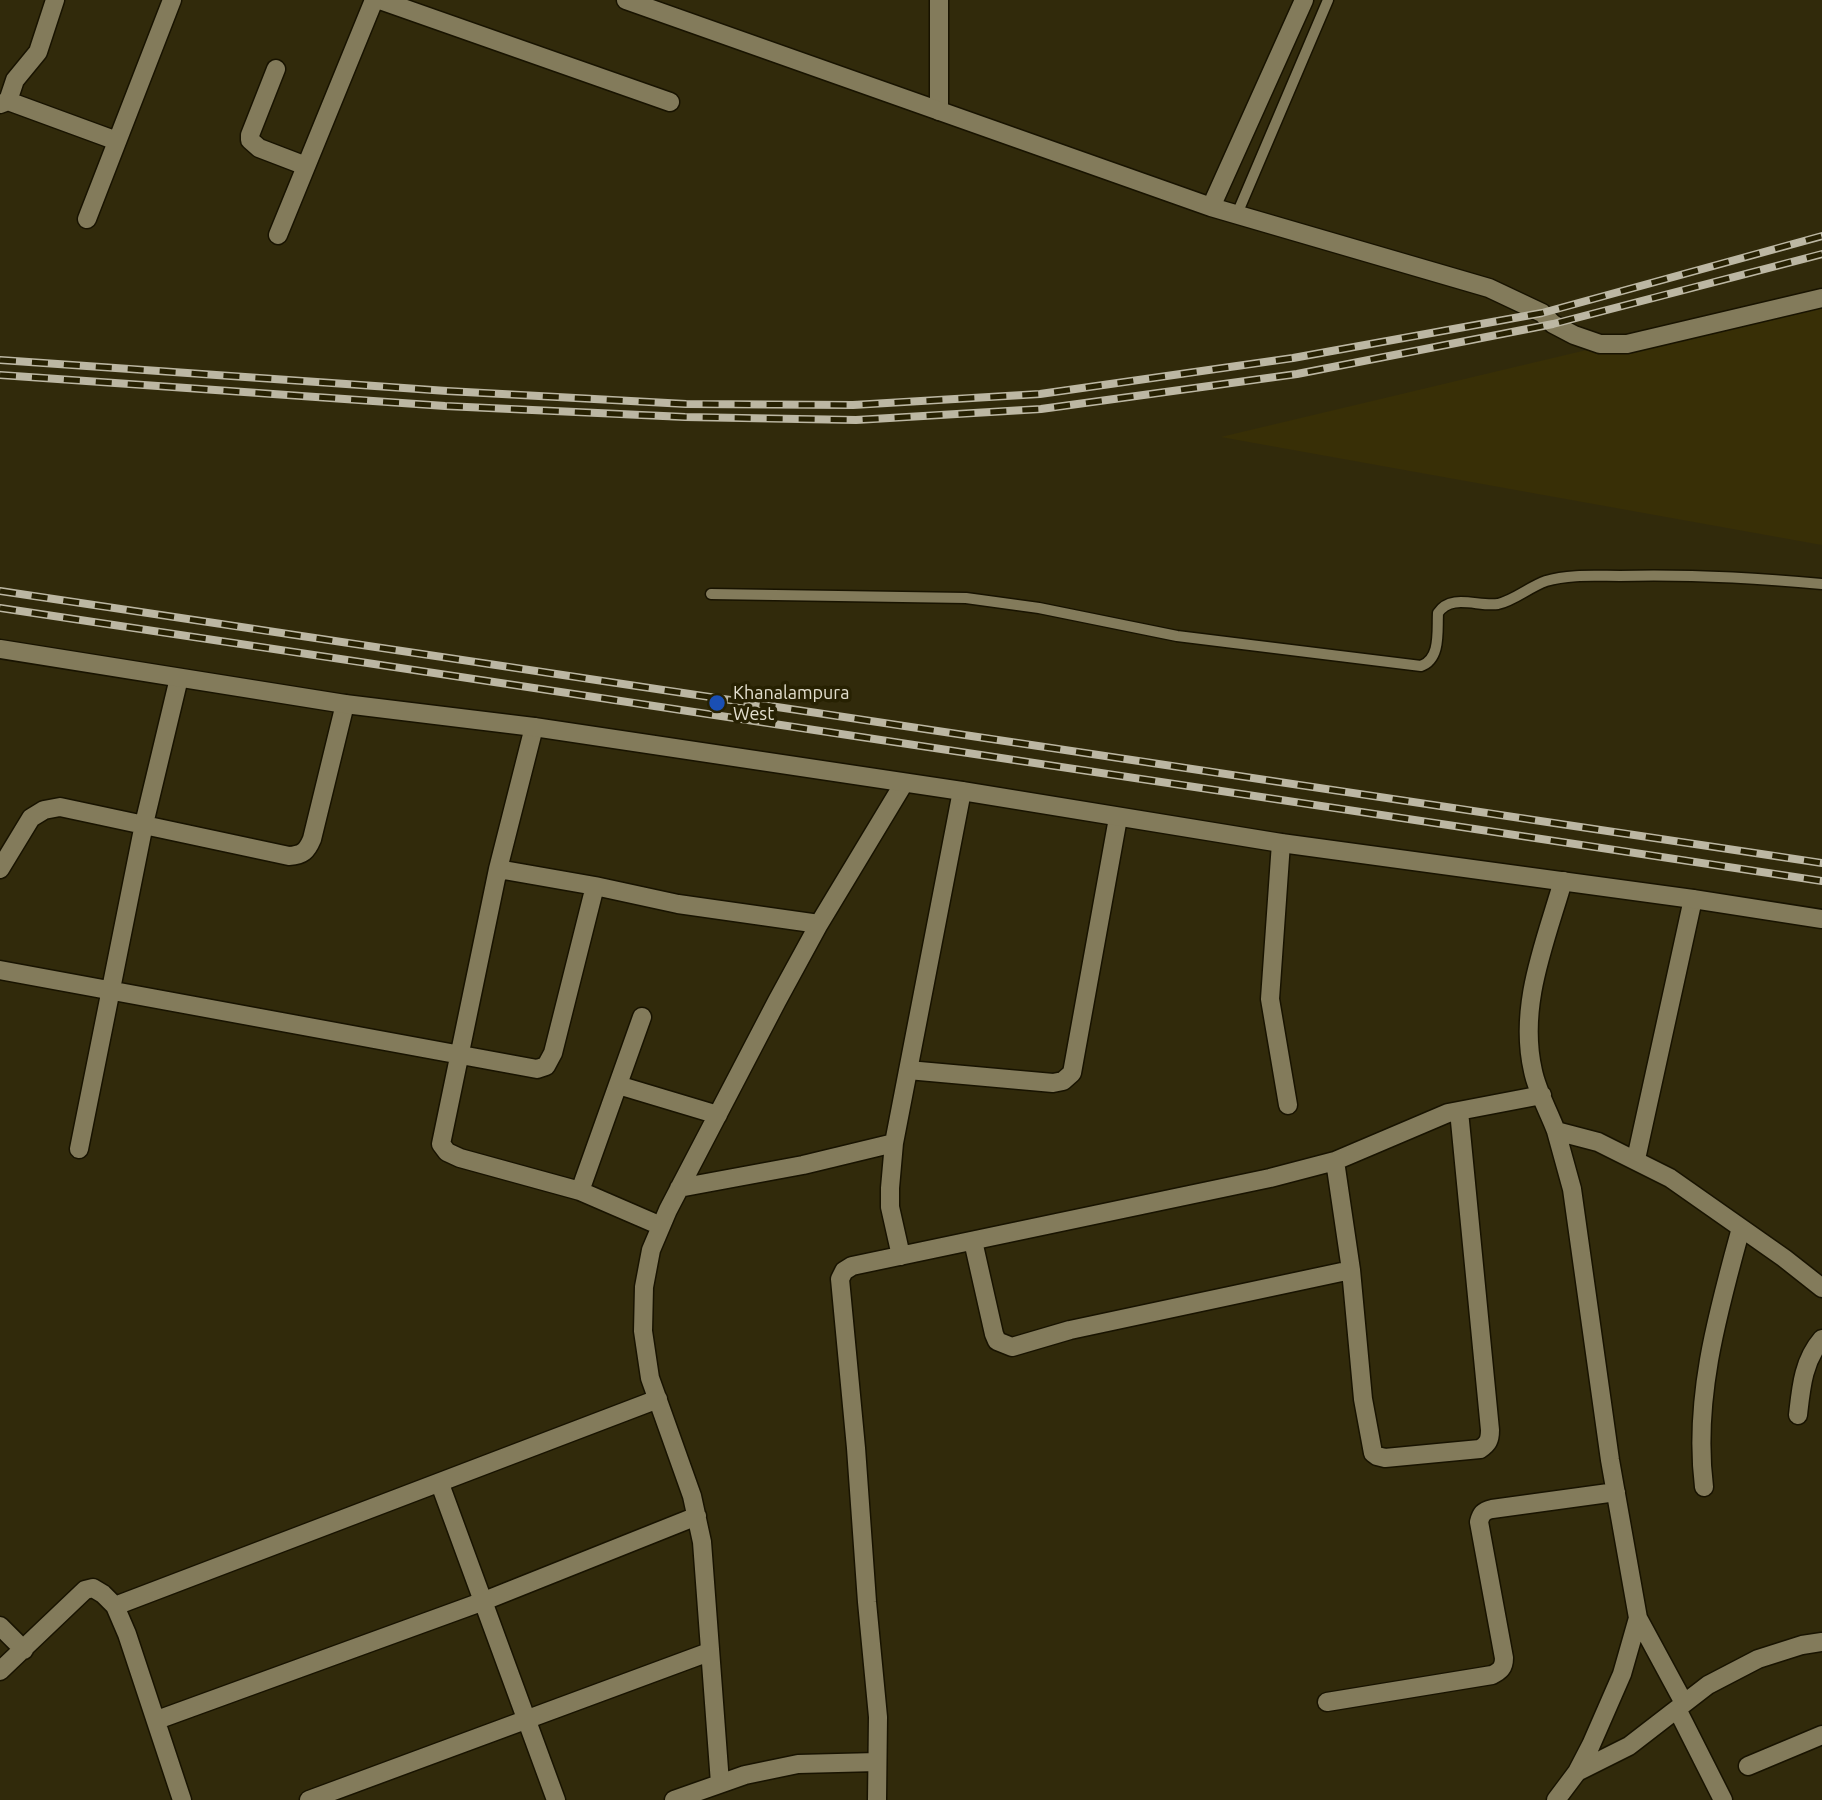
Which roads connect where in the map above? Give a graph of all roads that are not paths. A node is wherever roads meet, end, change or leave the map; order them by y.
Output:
1 (55, 0) edge
2 (172, 0) edge
3 (374, 0) edge
4 (380, 0) edge
5 (626, 0) edge
6 (939, 0) edge
7 (1304, 0) edge
8 (1328, 0) edge
9 (276, 69) dead end
10 (670, 102) dead end
11 (4, 103) edge
12 (939, 110) junction
13 (117, 141) junction
14 (306, 166) junction
15 (1211, 206) junction
16 (1237, 214) junction
17 (87, 219) dead end
18 (278, 235) dead end
19 (1822, 298) edge
20 (1822, 584) edge
21 (711, 594) dead end
22 (0, 649) edge
23 (179, 678) junction
24 (345, 704) junction
25 (534, 727) junction
26 (904, 783) junction
27 (962, 791) junction
28 (1118, 818) junction
29 (144, 824) junction
30 (1281, 843) junction
31 (0, 869) edge
32 (498, 869) junction
33 (1563, 881) junction
34 (595, 886) junction
35 (1693, 899) junction
36 (1822, 919) edge
37 (819, 924) junction
38 (0, 970) edge
39 (110, 992) junction
40 (642, 1017) dead end
41 (458, 1055) junction
42 (908, 1070) junction
43 (618, 1085) junction
44 (1542, 1095) junction
45 (1288, 1105) dead end
46 (1459, 1111) junction
47 (718, 1115) junction
48 (1556, 1131) junction
49 (894, 1143) junction
50 (79, 1149) dead end
51 (1636, 1159) junction
52 (1335, 1161) junction
53 (679, 1188) junction
54 (580, 1191) junction
55 (661, 1226) junction
56 (1741, 1228) junction
57 (973, 1241) junction
58 (901, 1256) junction
59 (1351, 1270) junction
60 (1822, 1287) edge
61 (1822, 1339) edge
62 (658, 1399) junction
63 (1798, 1415) dead end
64 (440, 1484) junction
65 (1704, 1487) dead end
66 (1616, 1492) junction
67 (697, 1516) junction
68 (484, 1601) junction
69 (114, 1606) junction
70 (1638, 1618) junction
71 (0, 1626) edge
72 (1822, 1642) edge
73 (24, 1650) junction
74 (709, 1652) junction
75 (0, 1671) edge
76 (1326, 1702) dead end
77 (1680, 1706) junction
78 (527, 1719) junction
79 (157, 1720) junction
80 (1822, 1735) edge
81 (877, 1762) junction
82 (1748, 1766) dead end
83 (1577, 1772) junction
84 (720, 1783) junction
85 (182, 1800) edge
86 (309, 1800) edge
87 (555, 1800) edge
88 (674, 1800) edge
89 (877, 1800) edge
90 (1556, 1800) edge
91 (1723, 1800) edge

1 - 11 street
2 - 13 street
3 - 14 street
4 - 10 street
5 - 12 street
6 - 12 street
7 - 15 street
8 - 16 lane
9 - 14 street
11 - 13 street
12 - 15 street
13 - 17 street
14 - 18 street
15 - 16 street
16 - 19 street
20 - 21 lane
22 - 23 street
23 - 24 street
23 - 29 street
24 - 25 street
24 - 29 street
25 - 26 street
25 - 32 street
26 - 27 street
26 - 37 street
27 - 28 street
27 - 42 street
28 - 30 street
28 - 42 street
29 - 31 street
29 - 39 street
30 - 33 street
30 - 45 street
32 - 34 street
32 - 41 street
33 - 35 street
33 - 44 street
34 - 37 street
34 - 41 street
35 - 36 street
35 - 51 street
37 - 47 street
38 - 39 street
39 - 41 street
39 - 50 street
40 - 43 street
41 - 54 street
42 - 49 street
43 - 47 street
43 - 54 street
44 - 46 street
44 - 48 street
46 - 52 street
46 - 59 street
47 - 53 street
48 - 51 street
48 - 66 street
49 - 53 street
49 - 58 street
51 - 56 street
52 - 57 street
52 - 59 street
53 - 55 street
54 - 55 street
55 - 62 street
56 - 60 street
56 - 65 street
57 - 58 street
57 - 59 street
58 - 81 street
61 - 63 street
62 - 64 street
62 - 67 street
64 - 68 street
64 - 69 street
66 - 70 street
66 - 76 street
67 - 68 street
67 - 74 street
68 - 78 street
68 - 79 street
69 - 73 street
69 - 79 street
70 - 77 street
70 - 83 street
71 - 73 street
72 - 77 street
73 - 75 street
74 - 78 street
74 - 84 street
77 - 83 street
77 - 91 street
78 - 86 street
78 - 87 street
79 - 85 street
80 - 82 street
81 - 84 street
81 - 89 street
83 - 90 street
84 - 88 street

